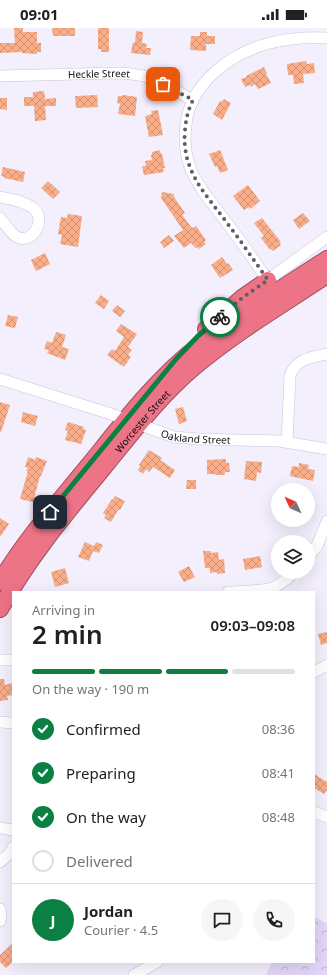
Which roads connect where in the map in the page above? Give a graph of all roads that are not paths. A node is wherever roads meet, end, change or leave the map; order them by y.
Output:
1 (327, 38) edge
2 (0, 76) edge
3 (193, 100) junction
4 (0, 197) edge
5 (0, 218) edge
6 (327, 237) edge
7 (327, 258) edge
8 (327, 275) edge
9 (268, 280) junction
10 (327, 354) edge
11 (0, 379) edge
12 (145, 397) junction
13 (133, 421) junction
14 (287, 442) junction
15 (327, 449) edge
16 (327, 521) edge
17 (315, 549) edge
18 (287, 579) edge
19 (0, 582) edge
20 (250, 591) edge
21 (0, 609) edge
22 (0, 660) edge
23 (12, 660) edge
24 (327, 665) edge
25 (315, 671) edge
26 (0, 722) edge
27 (12, 723) edge
28 (315, 812) edge
29 (327, 817) edge
30 (0, 828) edge
31 (12, 830) edge
32 (12, 849) edge
33 (0, 862) edge
34 (0, 909) edge
35 (0, 921) edge
36 (155, 963) edge
37 (134, 975) edge

1 - 3 street
2 - 3 street, Heckle Street
3 - 9 street
4 - 5 street
6 - 9 street
7 - 12 highway, Worcester Street
8 - 13 highway, Worcester Street
9 - 12 highway
10 - 14 street
11 - 13 street, Oakland Street
12 - 13 highway, Worcester Street
13 - 14 street, Oakland Street
13 - 19 highway, Worcester Street
13 - 21 highway, Worcester Street
14 - 15 street, Oakland Street
16 - 17 street
18 - 20 street
22 - 23 street
24 - 25 street
26 - 27 street
28 - 29 street
30 - 31 street
32 - 33 street
34 - 35 street
36 - 37 street

